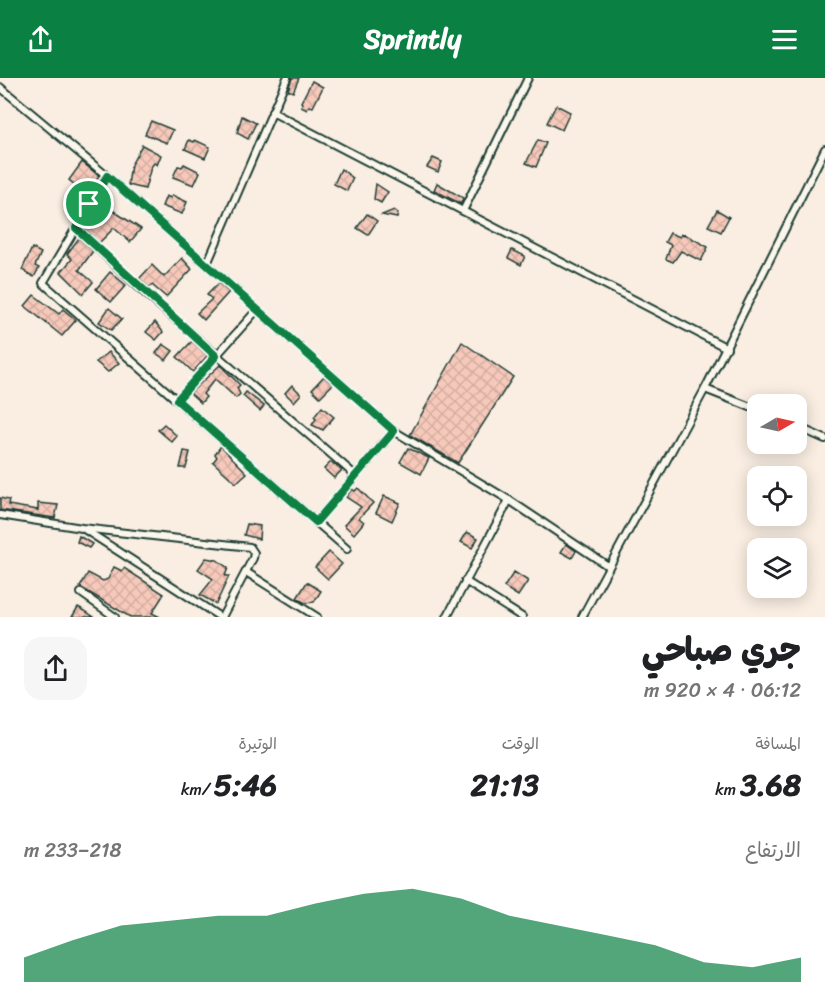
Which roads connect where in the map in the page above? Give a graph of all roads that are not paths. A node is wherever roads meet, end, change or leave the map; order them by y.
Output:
1 (287, 78) edge
2 (528, 78) edge
3 (0, 87) edge
4 (272, 112) junction
5 (825, 149) edge
6 (107, 176) junction
7 (463, 211) junction
8 (76, 228) junction
9 (207, 264) junction
10 (256, 311) junction
11 (727, 348) junction
12 (216, 356) junction
13 (705, 389) junction
14 (177, 400) junction
15 (747, 406) edge
16 (394, 431) junction
17 (807, 431) edge
18 (825, 439) edge
19 (355, 475) junction
20 (509, 500) junction
21 (0, 515) edge
22 (316, 522) junction
23 (82, 528) junction
24 (347, 549) dead end
25 (608, 566) junction
26 (246, 572) junction
27 (465, 581) junction
28 (81, 593) dead end
29 (115, 617) edge
30 (221, 617) edge
31 (317, 617) edge
32 (447, 617) edge
33 (522, 617) edge
34 (582, 617) edge

1 - 4 street
2 - 7 street
3 - 6 street
4 - 7 street
4 - 9 street
5 - 11 street
6 - 8 street
6 - 9 street
7 - 11 street
8 - 12 street
8 - 14 street
9 - 10 street
10 - 12 street
10 - 16 street
11 - 13 street
12 - 14 street
12 - 19 street
13 - 15 street
13 - 25 street
14 - 22 street
16 - 19 street
16 - 20 street
17 - 18 street
19 - 22 street
20 - 25 street
20 - 27 street
21 - 23 street
22 - 24 street
23 - 26 street
23 - 30 street
25 - 34 street
26 - 30 street
26 - 31 street
27 - 32 street
27 - 33 street
28 - 29 street

